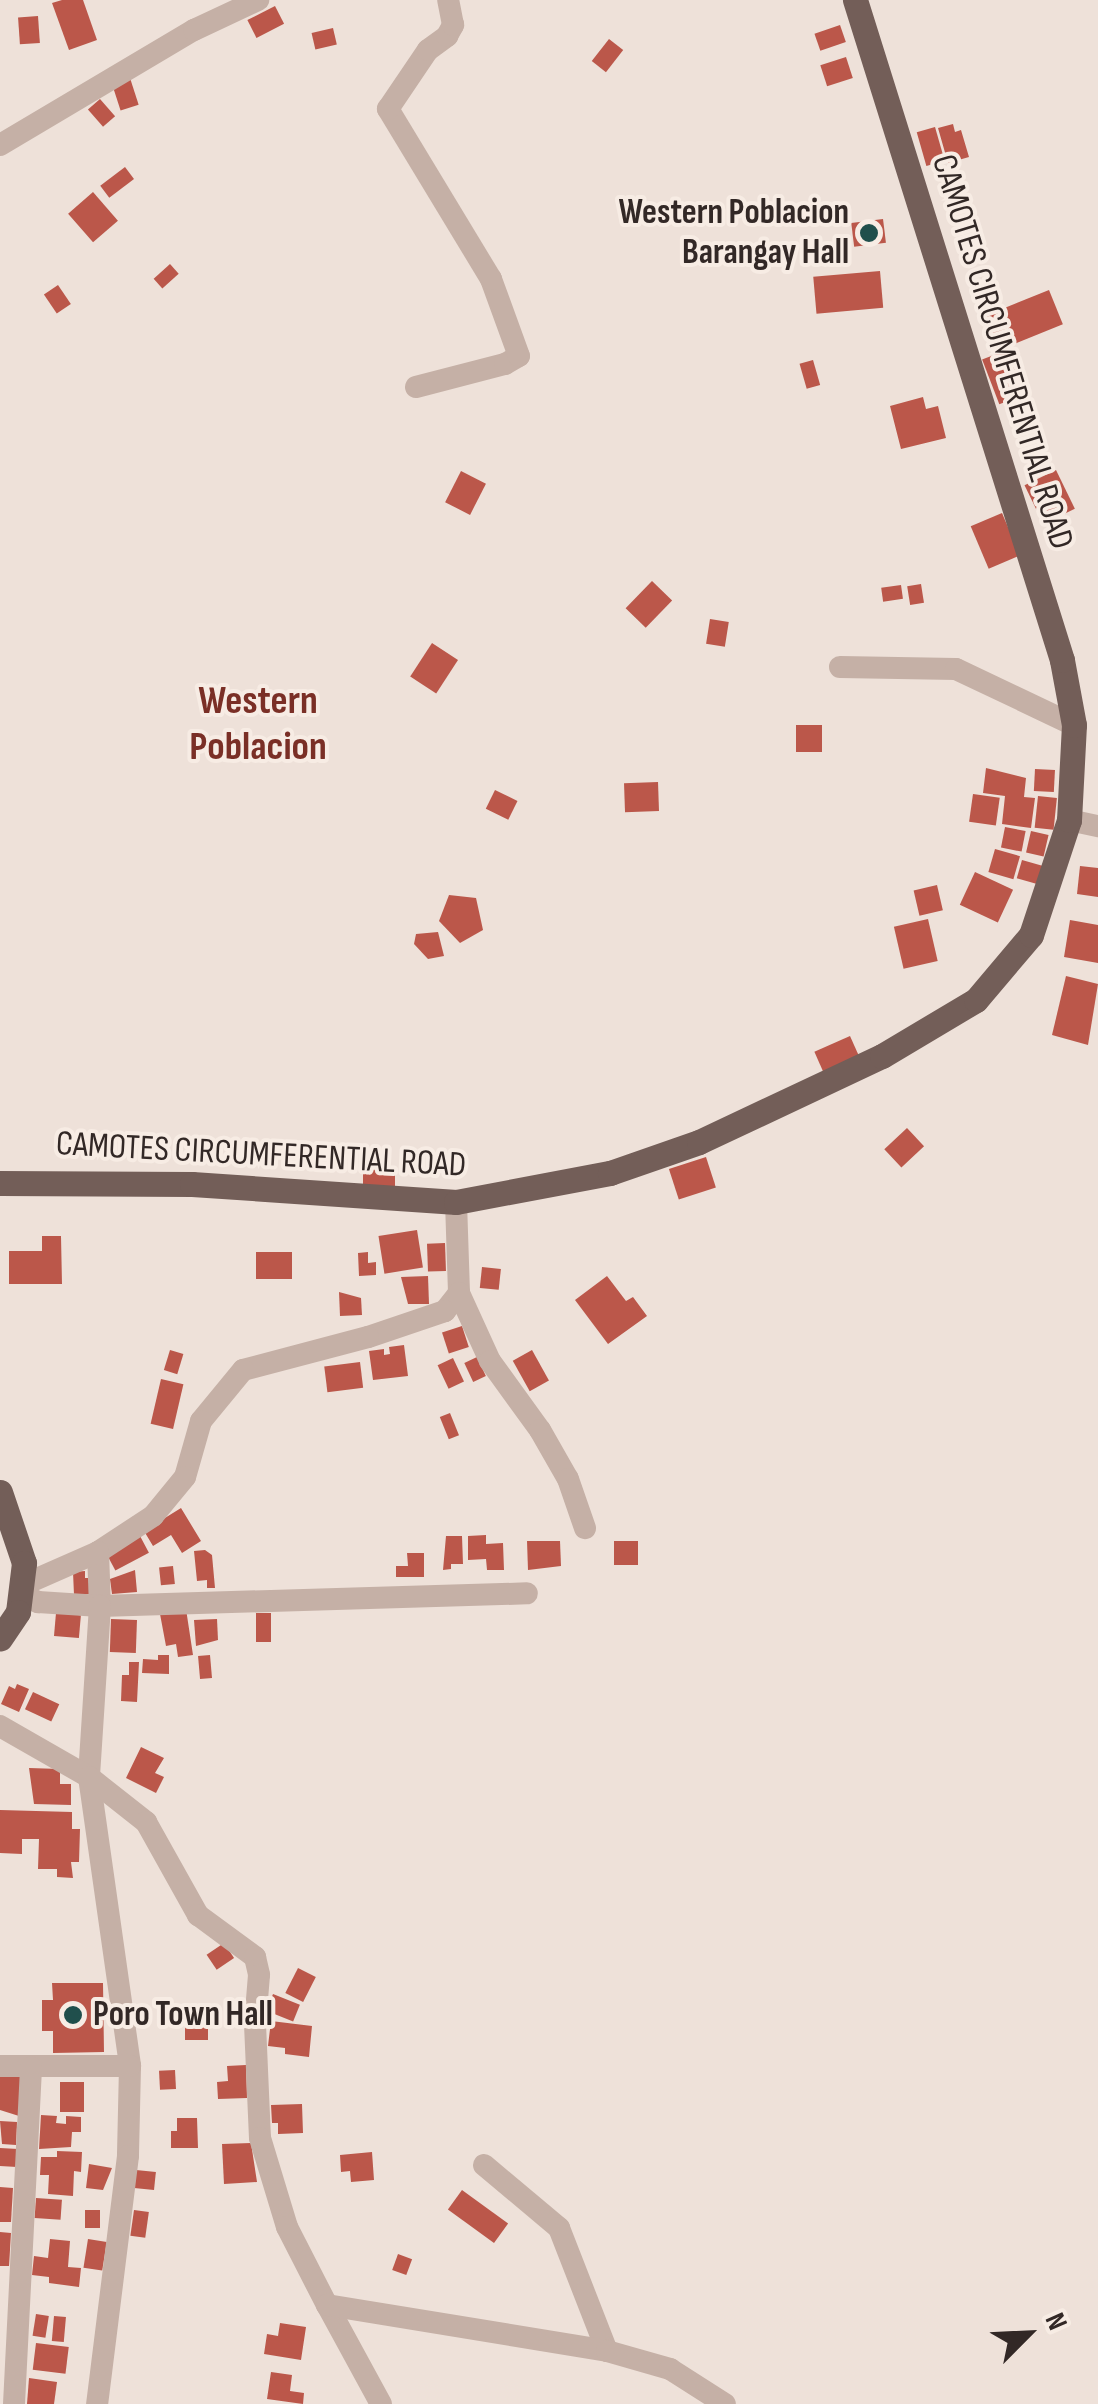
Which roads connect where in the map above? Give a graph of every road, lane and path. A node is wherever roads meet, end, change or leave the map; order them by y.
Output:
1 (258, 0) edge
2 (448, 0) edge
3 (855, 0) edge
4 (0, 145) edge
5 (416, 387) dead end
6 (840, 666) dead end
7 (1074, 725) junction
8 (1069, 820) junction
9 (1098, 826) edge
10 (0, 1182) edge
11 (456, 1202) junction
12 (459, 1292) junction
13 (0, 1492) edge
14 (585, 1528) dead end
15 (98, 1552) junction
16 (23, 1590) junction
17 (526, 1593) dead end
18 (100, 1606) junction
19 (0, 1639) edge
20 (0, 1726) edge
21 (88, 1777) junction
22 (0, 2066) edge
23 (31, 2066) junction
24 (130, 2066) junction
25 (484, 2164) dead end
26 (327, 2304) junction
27 (607, 2352) junction
28 (14, 2404) edge
29 (97, 2404) edge
30 (381, 2404) edge
31 (725, 2404) edge

1 - 4 street
2 - 5 street
3 - 7 main road, CAMOTES CIRCUMFERENTIAL ROAD
6 - 7 street
7 - 8 main road, CAMOTES CIRCUMFERENTIAL ROAD
8 - 9 street
8 - 11 main road, CAMOTES CIRCUMFERENTIAL ROAD
10 - 11 main road, CAMOTES CIRCUMFERENTIAL ROAD
11 - 12 street
12 - 14 street
12 - 15 street
13 - 16 main road
15 - 16 street
15 - 18 street
16 - 18 street
16 - 19 main road
17 - 18 street
18 - 21 street
20 - 21 street
21 - 24 street
21 - 26 street
22 - 23 street
23 - 24 street
23 - 28 street
24 - 29 street
25 - 27 street
26 - 27 street
26 - 30 street
27 - 31 street

